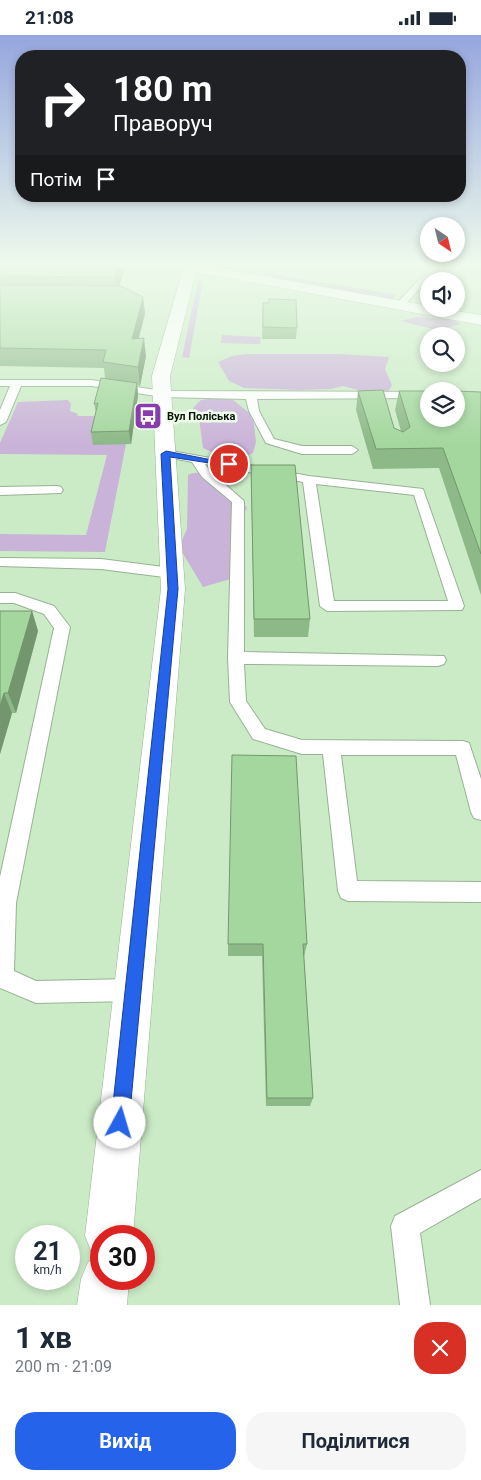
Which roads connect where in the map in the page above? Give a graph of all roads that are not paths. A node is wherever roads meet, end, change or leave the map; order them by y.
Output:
1 (175, 325) edge
2 (0, 383) edge
3 (17, 383) junction
4 (162, 394) junction
5 (420, 395) edge
6 (251, 396) junction
7 (384, 396) junction
8 (386, 411) edge
9 (0, 422) edge
10 (352, 450) dead end
11 (166, 454) junction
12 (194, 458) junction
13 (309, 480) junction
14 (57, 490) dead end
15 (0, 491) edge
16 (0, 562) edge
17 (172, 573) junction
18 (0, 598) edge
19 (236, 658) junction
20 (438, 660) dead end
21 (332, 747) junction
22 (481, 813) edge
23 (481, 892) edge
24 (1, 977) edge
25 (133, 990) junction
26 (481, 1183) edge
27 (110, 1225) edge
28 (104, 1290) edge
29 (102, 1305) edge
30 (415, 1305) edge

1 - 4 street
2 - 3 lane
3 - 4 lane
3 - 9 lane
4 - 6 lane
4 - 11 street
5 - 7 lane
6 - 7 lane
6 - 10 lane
7 - 8 lane
11 - 12 lane
11 - 17 street
12 - 13 lane
12 - 19 lane
13 - 13 lane
14 - 15 lane
16 - 17 lane
17 - 25 street
18 - 24 lane
19 - 20 lane
19 - 21 lane
21 - 22 lane
21 - 23 lane
24 - 25 lane
25 - 27 street
26 - 30 lane
28 - 29 street

